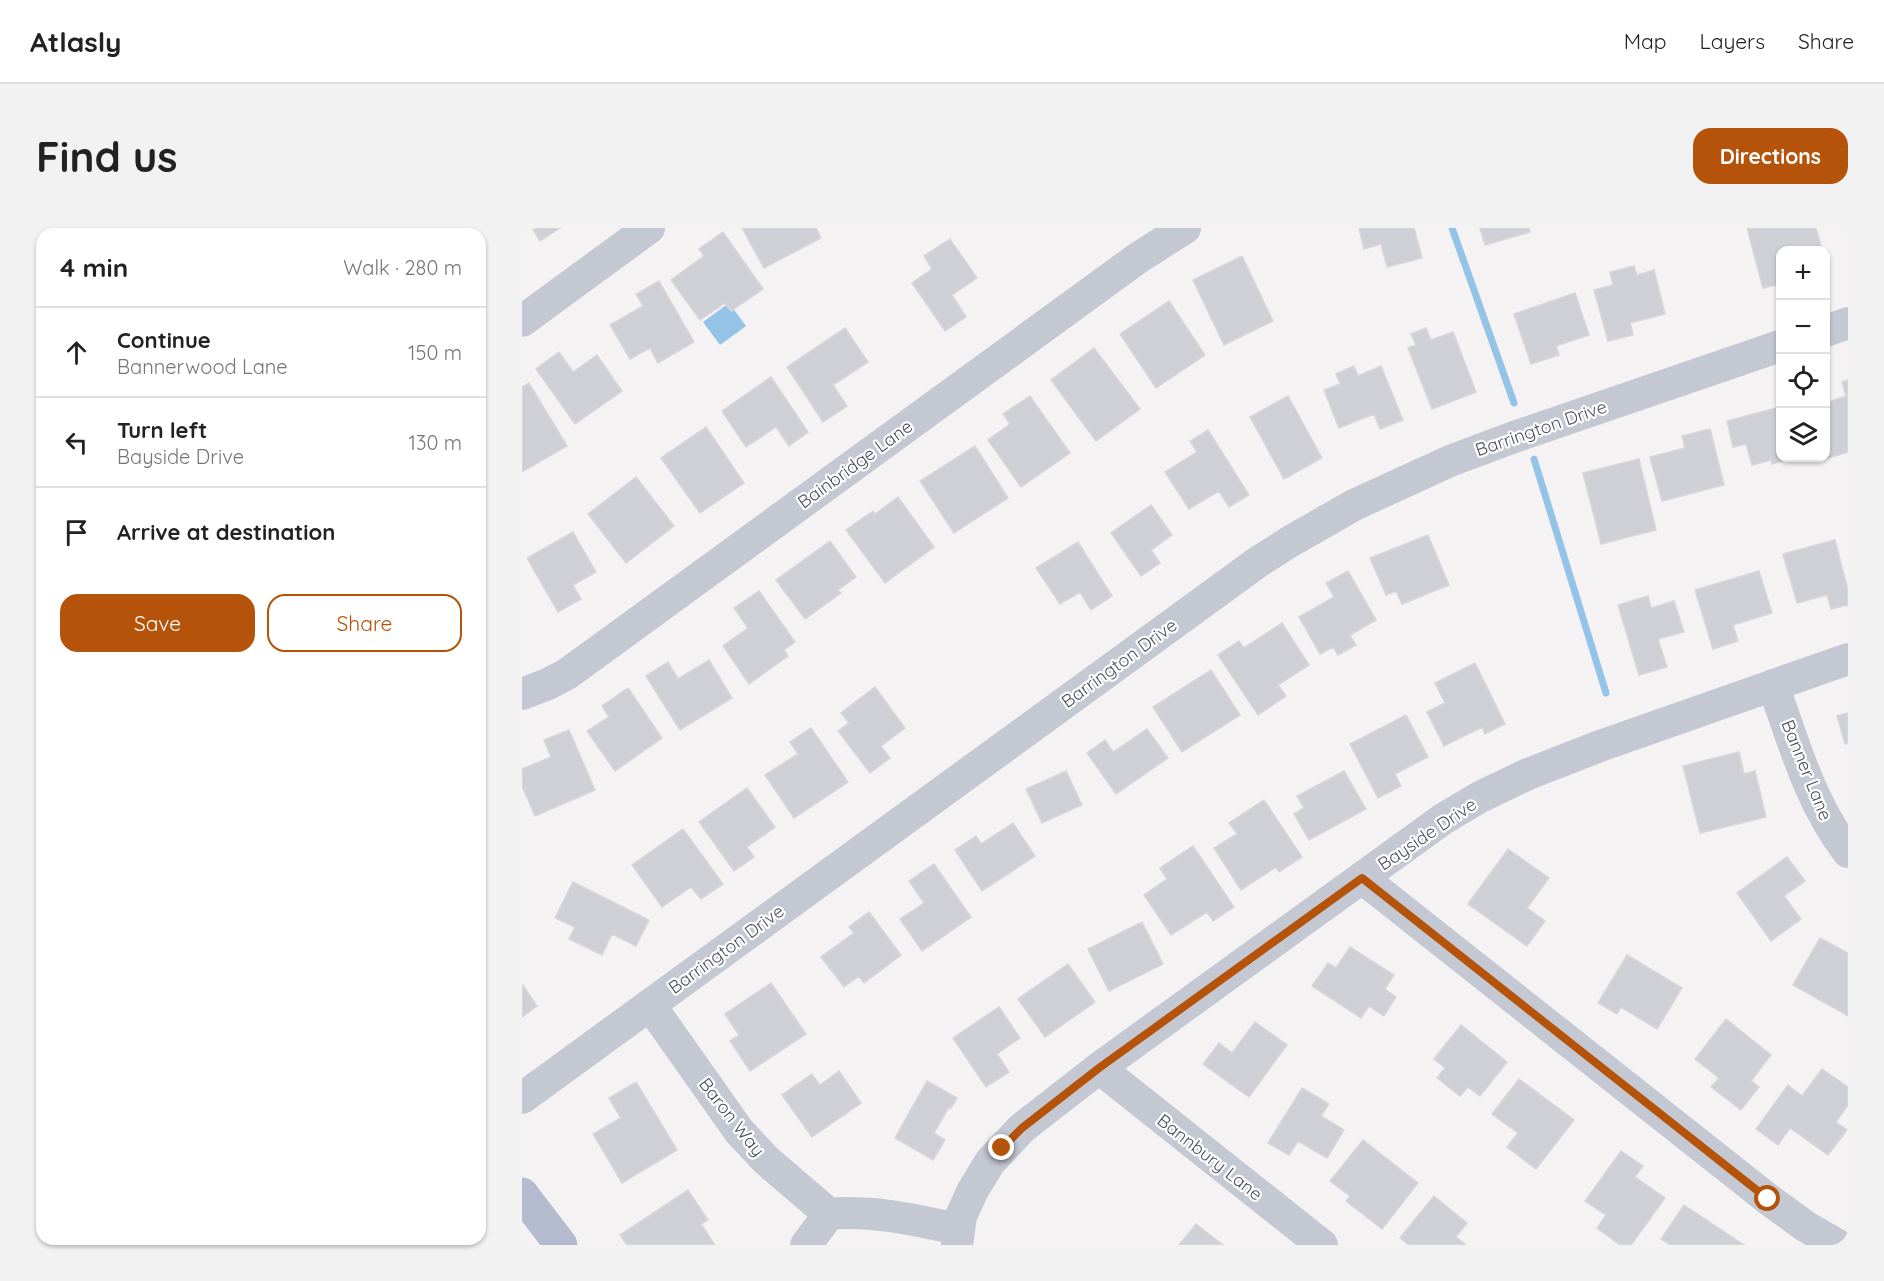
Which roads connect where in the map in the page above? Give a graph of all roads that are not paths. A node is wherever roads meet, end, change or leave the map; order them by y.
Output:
1 (649, 228) edge
2 (1185, 228) edge
3 (522, 321) edge
4 (1848, 323) edge
5 (1830, 330) edge
6 (1776, 347) edge
7 (1848, 659) edge
8 (1773, 685) junction
9 (522, 694) edge
10 (1848, 852) edge
11 (1362, 878) junction
12 (650, 1005) junction
13 (1099, 1068) junction
14 (522, 1098) edge
15 (522, 1194) edge
16 (829, 1214) junction
17 (957, 1237) edge
18 (561, 1245) edge
19 (806, 1245) edge
20 (1322, 1245) edge
21 (1838, 1245) edge

1 - 3 street
2 - 9 street, Bainbridge Lane
4 - 5 street
6 - 12 street, Barrington Drive
7 - 8 street, Bayside Drive
8 - 10 street, Banner Lane
8 - 11 street, Bayside Drive
11 - 13 street, Bayside Drive
11 - 21 street
12 - 14 street, Barrington Drive
12 - 16 street, Baron Way
13 - 17 street, Bayside Drive
13 - 20 street, Bannbury Lane
15 - 18 main road
16 - 17 street
16 - 19 street

